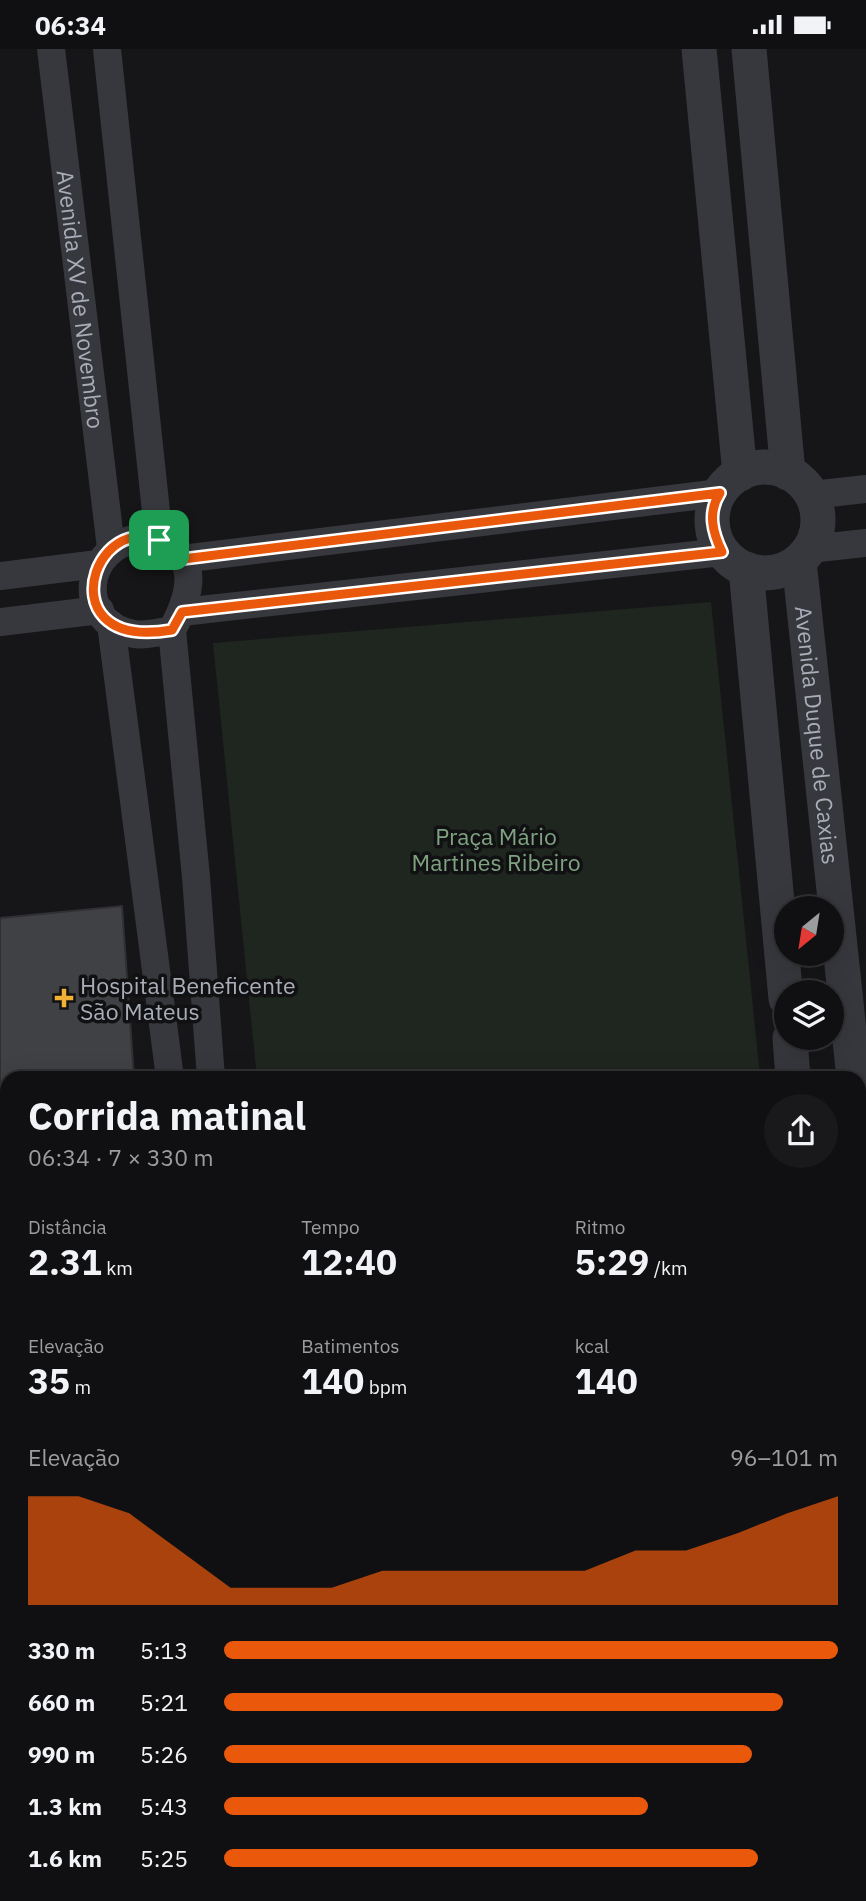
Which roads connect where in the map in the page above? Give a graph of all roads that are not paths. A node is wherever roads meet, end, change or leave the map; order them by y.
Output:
1 (51, 49) edge
2 (107, 49) edge
3 (699, 49) edge
4 (749, 49) edge
5 (730, 484) junction
6 (800, 484) junction
7 (866, 489) edge
8 (159, 540) junction
9 (866, 543) edge
10 (804, 555) junction
11 (104, 556) junction
12 (183, 559) junction
13 (734, 561) junction
14 (0, 576) edge
15 (105, 617) junction
16 (177, 621) junction
17 (0, 622) edge
18 (784, 980) edge
19 (791, 1050) edge
20 (169, 1071) edge
21 (210, 1071) edge
22 (792, 1071) edge
23 (853, 1071) edge

1 - 11 street, Avenida XV de Novembro
2 - 8 street
3 - 5 street
4 - 6 street
5 - 6 street
5 - 12 street
5 - 13 street
6 - 7 street
6 - 10 street
8 - 11 street
8 - 12 street
9 - 10 street
10 - 13 street
10 - 23 street, Avenida Duque de Caxias
11 - 14 street
11 - 15 street
12 - 16 street
13 - 16 street
13 - 18 street
15 - 16 street
15 - 17 street
15 - 20 street
16 - 21 street
19 - 22 street

